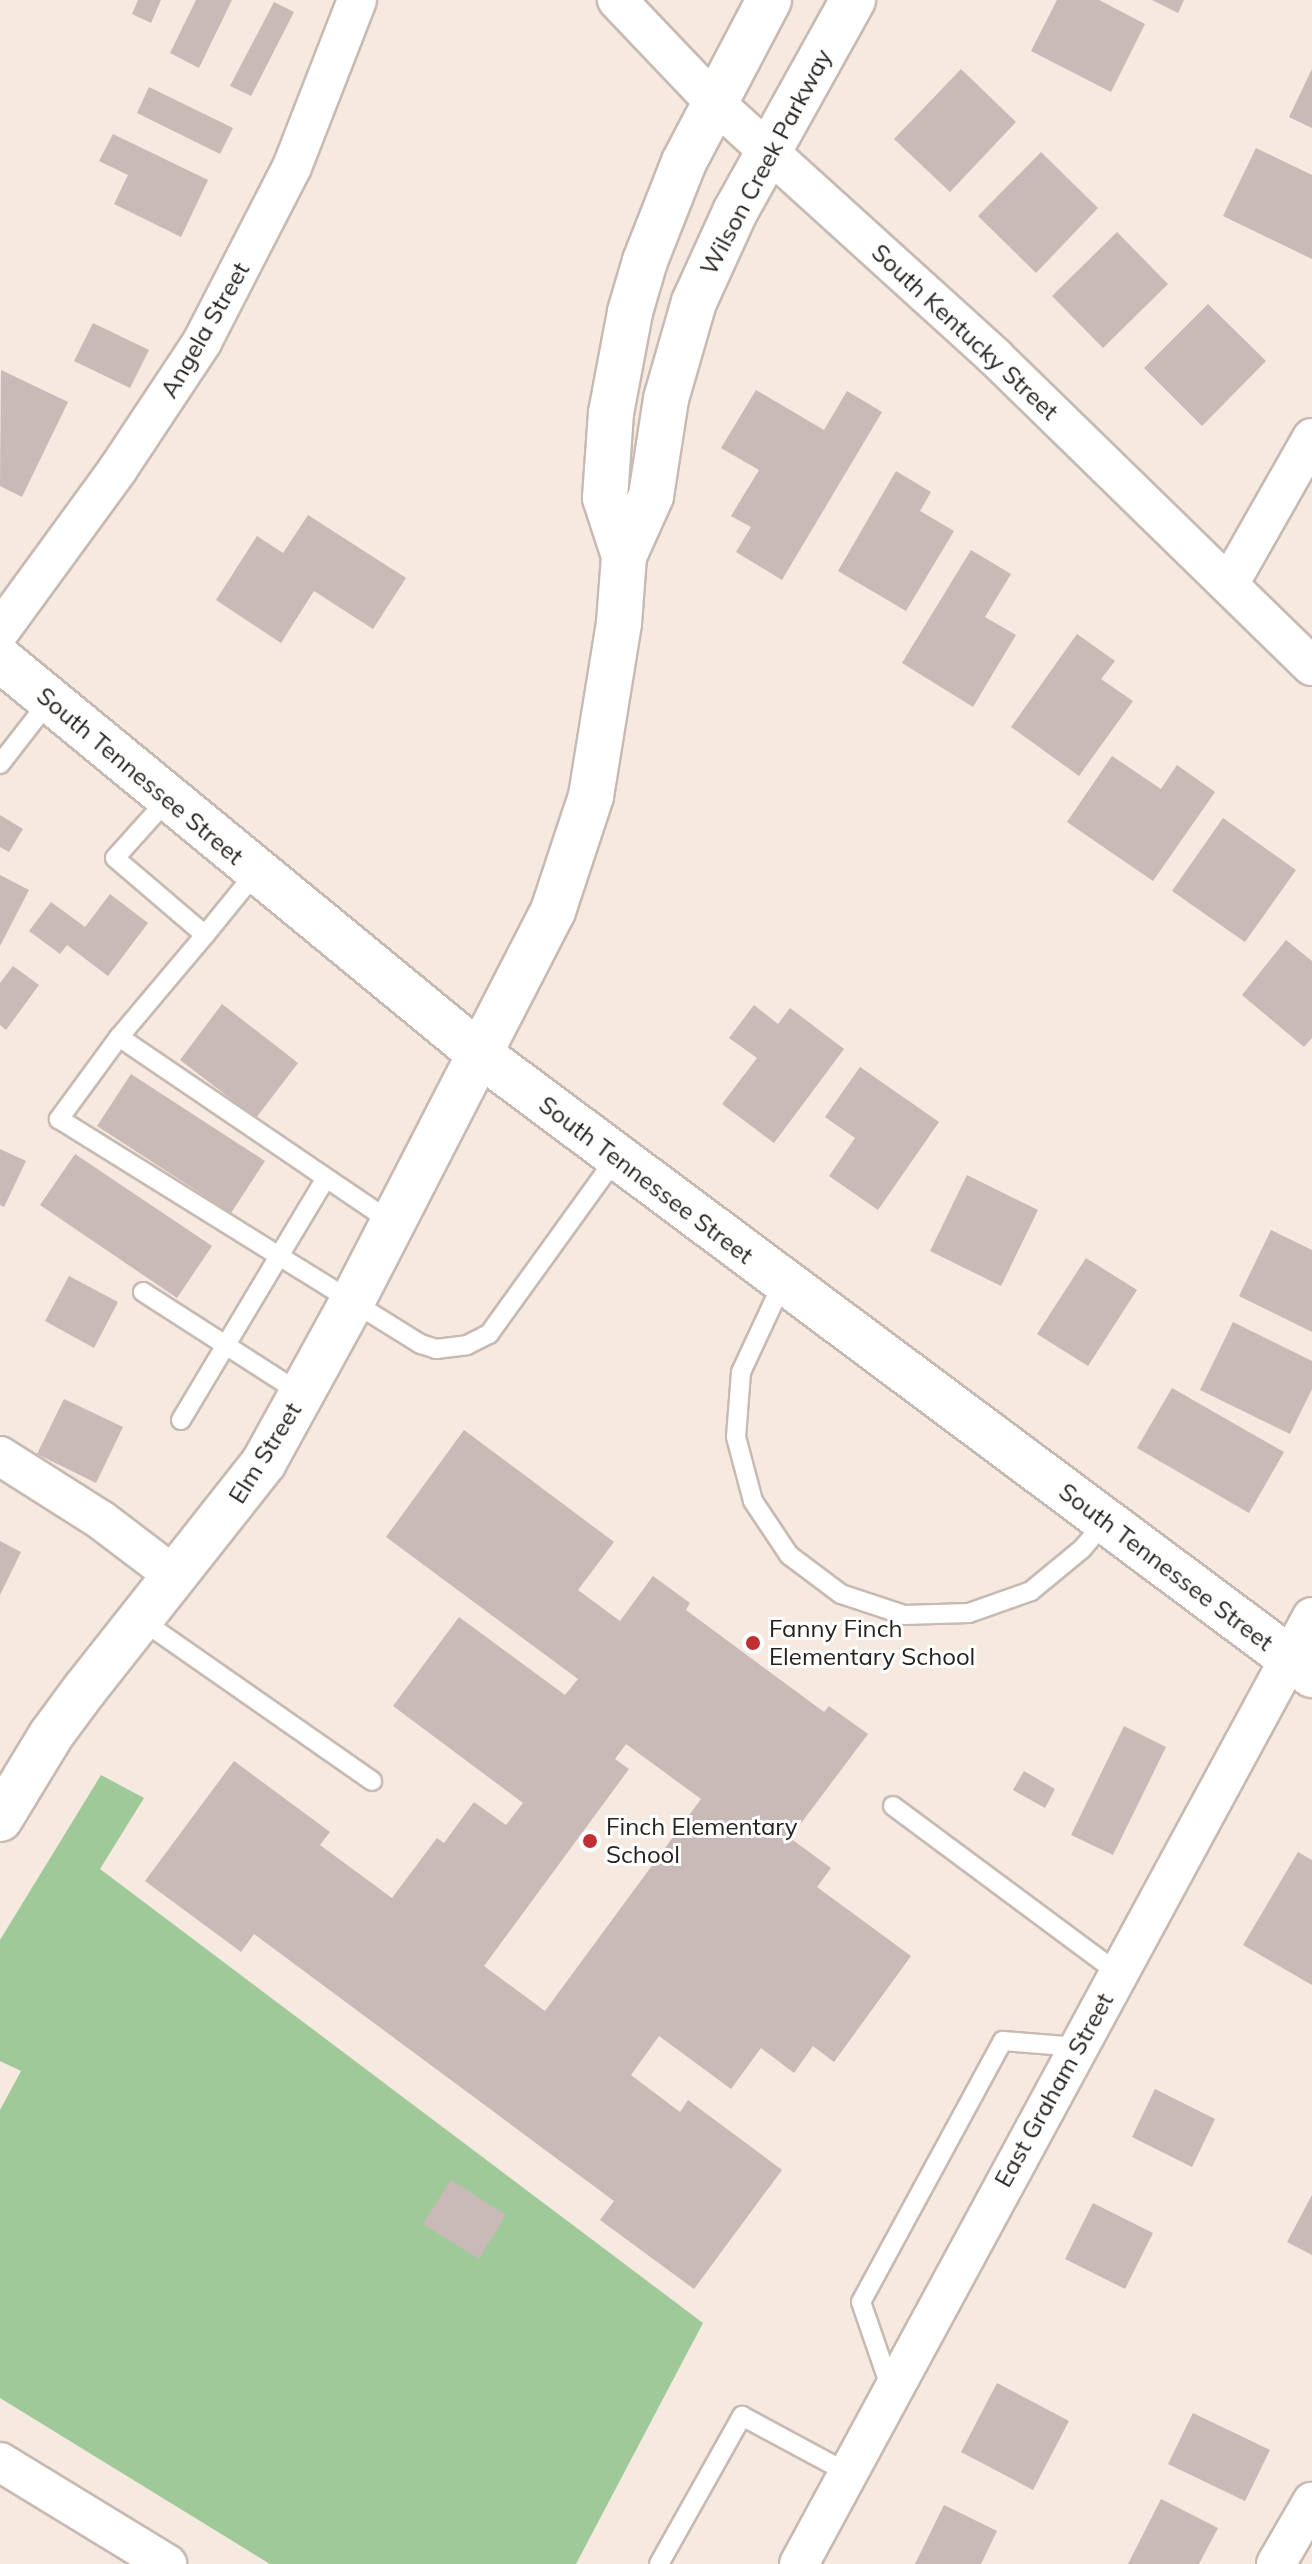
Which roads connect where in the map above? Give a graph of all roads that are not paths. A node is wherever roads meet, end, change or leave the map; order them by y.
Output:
1 (357, 0) edge
2 (617, 0) edge
3 (769, 0) edge
4 (853, 0) edge
5 (714, 102) junction
6 (768, 152) junction
7 (1312, 438) edge
8 (624, 556) junction
9 (1229, 584) junction
10 (0, 631) edge
11 (0, 659) edge
12 (1312, 666) edge
13 (49, 701) junction
14 (0, 764) edge
15 (168, 799) junction
16 (256, 872) junction
17 (205, 935) junction
18 (119, 1037) junction
19 (481, 1055) junction
20 (616, 1158) junction
21 (326, 1178) junction
22 (393, 1223) junction
23 (279, 1259) junction
24 (783, 1282) junction
25 (143, 1292) dead end
26 (351, 1304) junction
27 (226, 1345) junction
28 (302, 1394) junction
29 (181, 1420) dead end
30 (0, 1456) edge
31 (1105, 1522) junction
32 (176, 1577) junction
33 (1312, 1617) edge
34 (140, 1619) junction
35 (1301, 1667) edge
36 (372, 1781) dead end
37 (893, 1806) dead end
38 (0, 1819) edge
39 (1118, 1973) junction
40 (1078, 2047) junction
41 (891, 2389) junction
42 (0, 2462) edge
43 (846, 2472) junction
44 (1312, 2502) edge
45 (167, 2564) edge
46 (659, 2564) edge
47 (799, 2564) edge
48 (1276, 2564) edge

1 - 10 street, Angela Street
2 - 5 street, South Kentucky Street
3 - 5 main road, Wilson Creek Parkway
4 - 6 main road, Wilson Creek Parkway
5 - 6 street, South Kentucky Street
5 - 8 main road, Wilson Creek Parkway
6 - 8 main road, Wilson Creek Parkway
6 - 9 street, South Kentucky Street
7 - 9 street
8 - 19 main road, Wilson Creek Parkway
9 - 12 street, South Kentucky Street
11 - 13 main road, South Tennessee Street
13 - 14 lane
13 - 15 main road, South Tennessee Street
15 - 16 main road, South Tennessee Street
15 - 17 lane
16 - 17 lane
16 - 19 main road, South Tennessee Street
17 - 18 lane
18 - 21 lane
18 - 23 lane
19 - 20 main road, South Tennessee Street
19 - 22 main road, Elm Street
20 - 24 main road, South Tennessee Street
20 - 26 lane
21 - 22 lane
21 - 23 lane
22 - 26 main road, Elm Street
23 - 26 lane
23 - 27 lane
24 - 31 main road, South Tennessee Street
24 - 31 lane
25 - 27 lane
26 - 28 main road, Elm Street
27 - 28 lane
27 - 29 lane
28 - 32 main road, Elm Street
30 - 32 street
31 - 35 main road, South Tennessee Street
32 - 34 main road, Elm Street
33 - 35 street, East Graham Street
34 - 36 lane
34 - 38 main road, Elm Street
35 - 39 street, East Graham Street
37 - 39 lane
39 - 40 street, East Graham Street
40 - 41 street, East Graham Street
40 - 41 lane
41 - 43 street, East Graham Street
42 - 45 street
43 - 46 lane
43 - 47 street, East Graham Street
44 - 48 street

